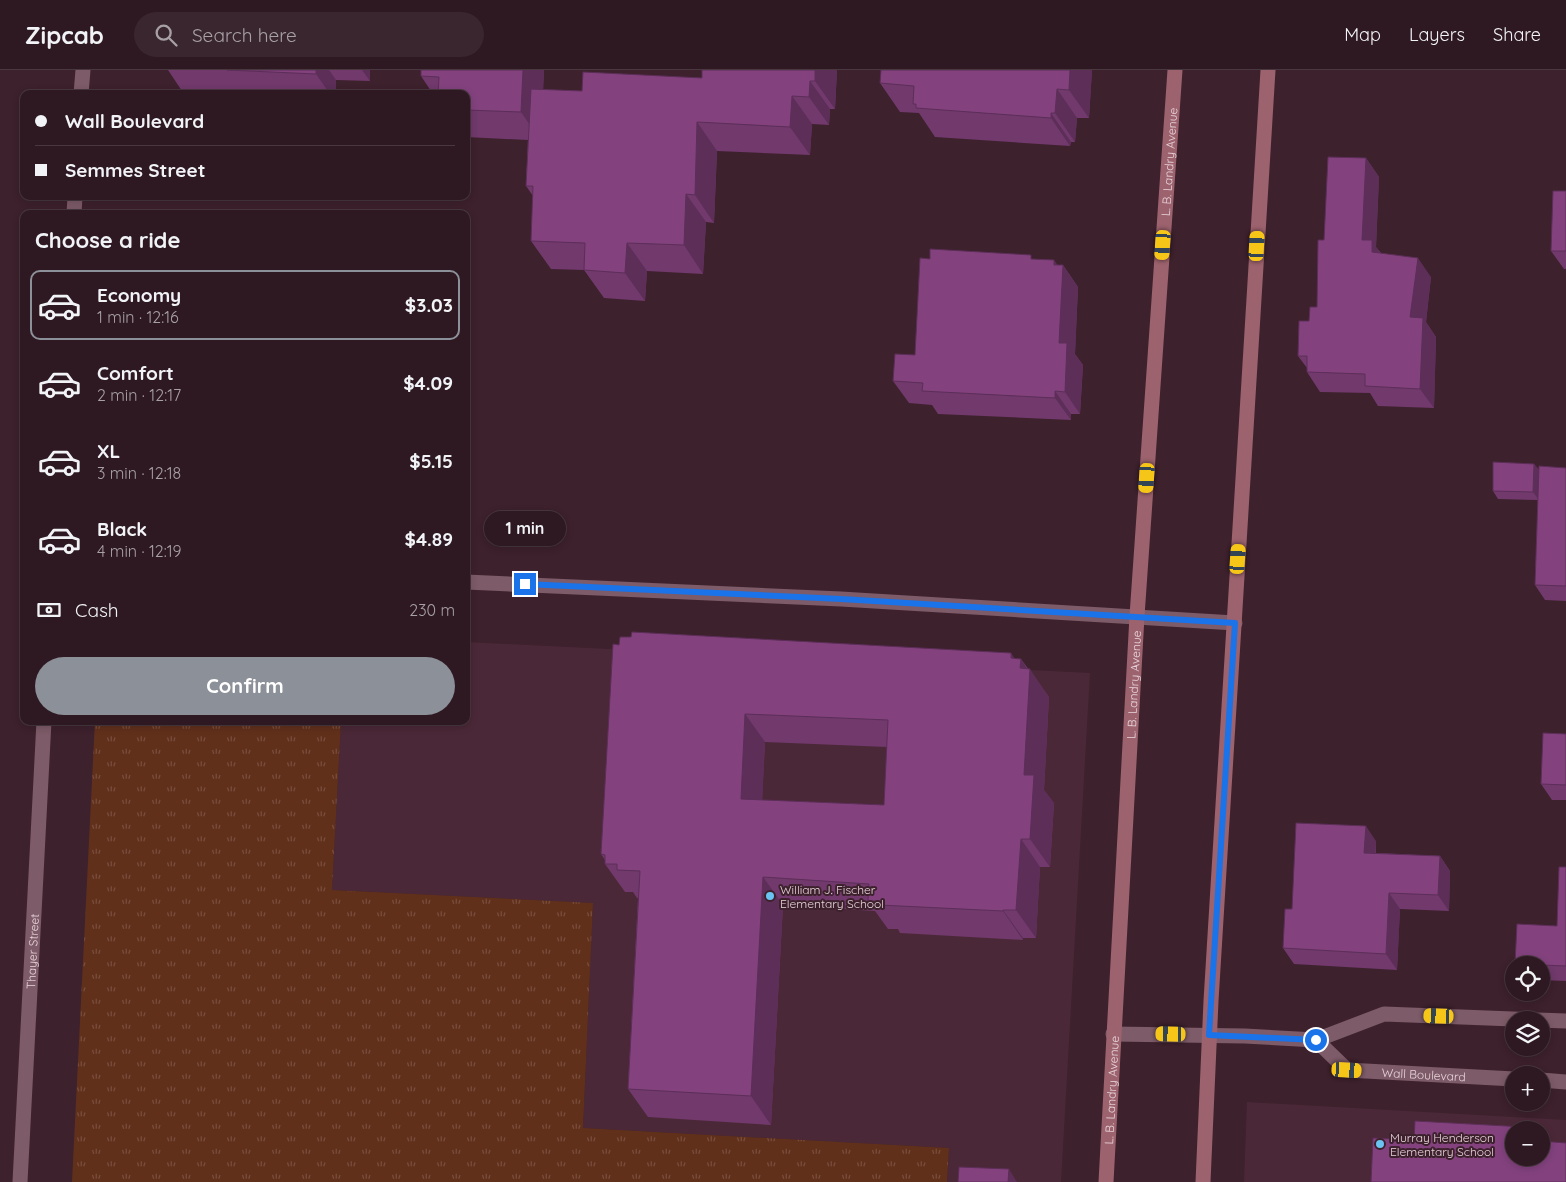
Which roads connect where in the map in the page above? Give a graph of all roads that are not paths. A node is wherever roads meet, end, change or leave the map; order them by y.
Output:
1 (82, 70) edge
2 (1174, 70) edge
3 (1268, 70) edge
4 (81, 90) edge
5 (470, 582) edge
6 (1138, 616) junction
7 (1235, 623) junction
8 (44, 725) edge
9 (1566, 1020) edge
10 (1113, 1034) junction
11 (1209, 1035) junction
12 (1316, 1040) junction
13 (1505, 1079) edge
14 (1550, 1081) edge
15 (1566, 1082) edge
16 (20, 1182) edge
17 (1106, 1182) edge
18 (1203, 1182) edge

1 - 4 street
2 - 6 street, L. B. Landry Avenue
3 - 7 street
5 - 6 street
6 - 7 street
6 - 10 street, L. B. Landry Avenue
7 - 11 street
8 - 16 street, Thayer Street
9 - 12 street
10 - 11 street
10 - 17 street, L. B. Landry Avenue
11 - 12 street
11 - 18 street
12 - 13 street, Wall Boulevard
14 - 15 street

